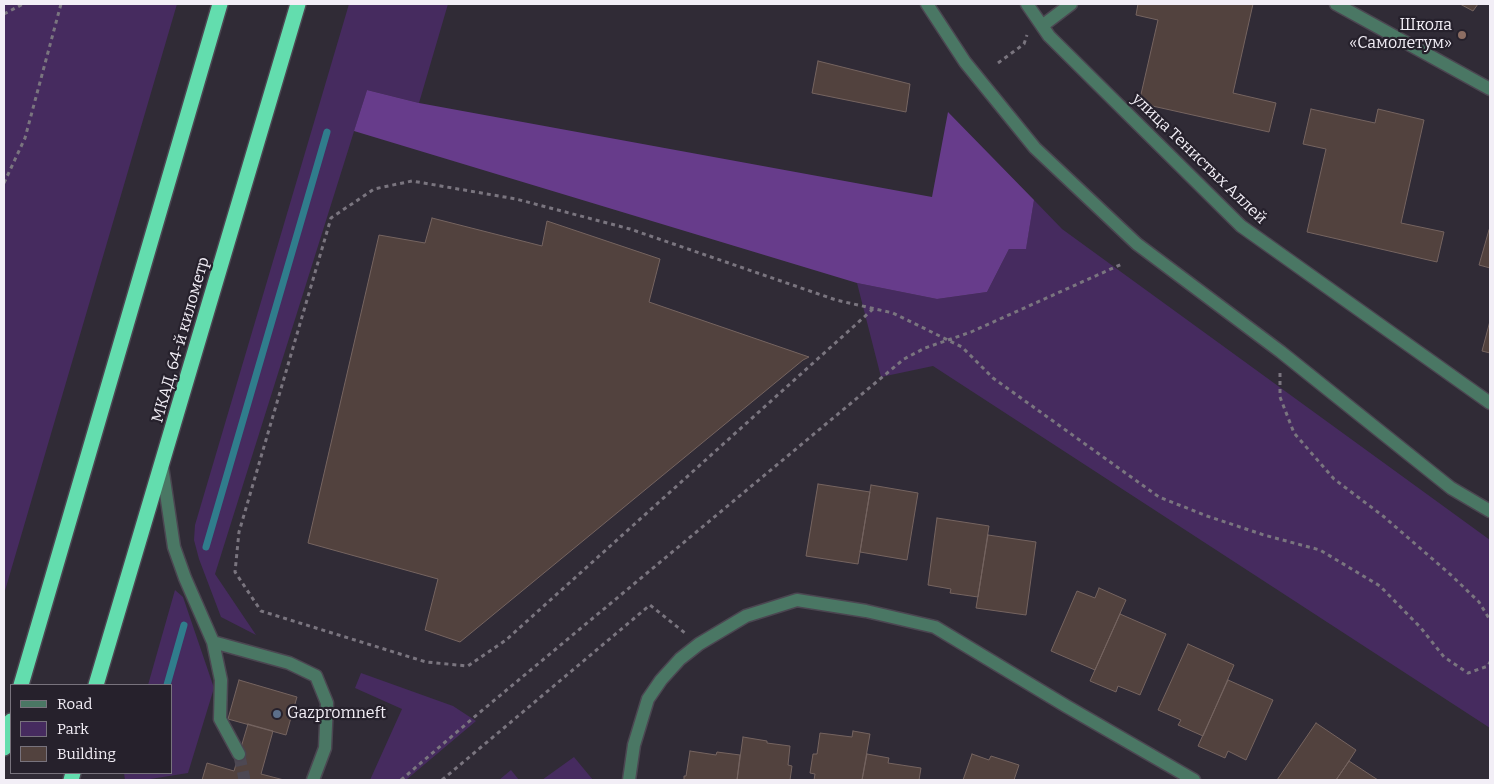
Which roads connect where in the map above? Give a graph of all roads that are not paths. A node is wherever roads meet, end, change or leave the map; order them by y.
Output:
1 (220, 4) edge
2 (298, 4) edge
3 (927, 4) edge
4 (1071, 4) edge
5 (1336, 4) edge
6 (1030, 9) edge
7 (1042, 26) junction
8 (1490, 89) edge
9 (1490, 403) edge
10 (162, 466) junction
11 (1490, 511) edge
12 (212, 642) junction
13 (22, 684) edge
14 (96, 684) edge
15 (10, 725) edge
16 (4, 748) edge
17 (239, 754) tunnel mouth
18 (313, 780) edge
19 (629, 780) edge
20 (1194, 780) edge

1 - 13 highway
2 - 10 highway, МКАД, 64-й километр
3 - 11 street
4 - 7 street
5 - 8 street
6 - 7 street, улица Тенистых Аллей
7 - 9 street, улица Тенистых Аллей
10 - 12 street
10 - 14 highway, МКАД, 64-й километр
12 - 17 street
12 - 18 street
15 - 16 highway
19 - 20 street

